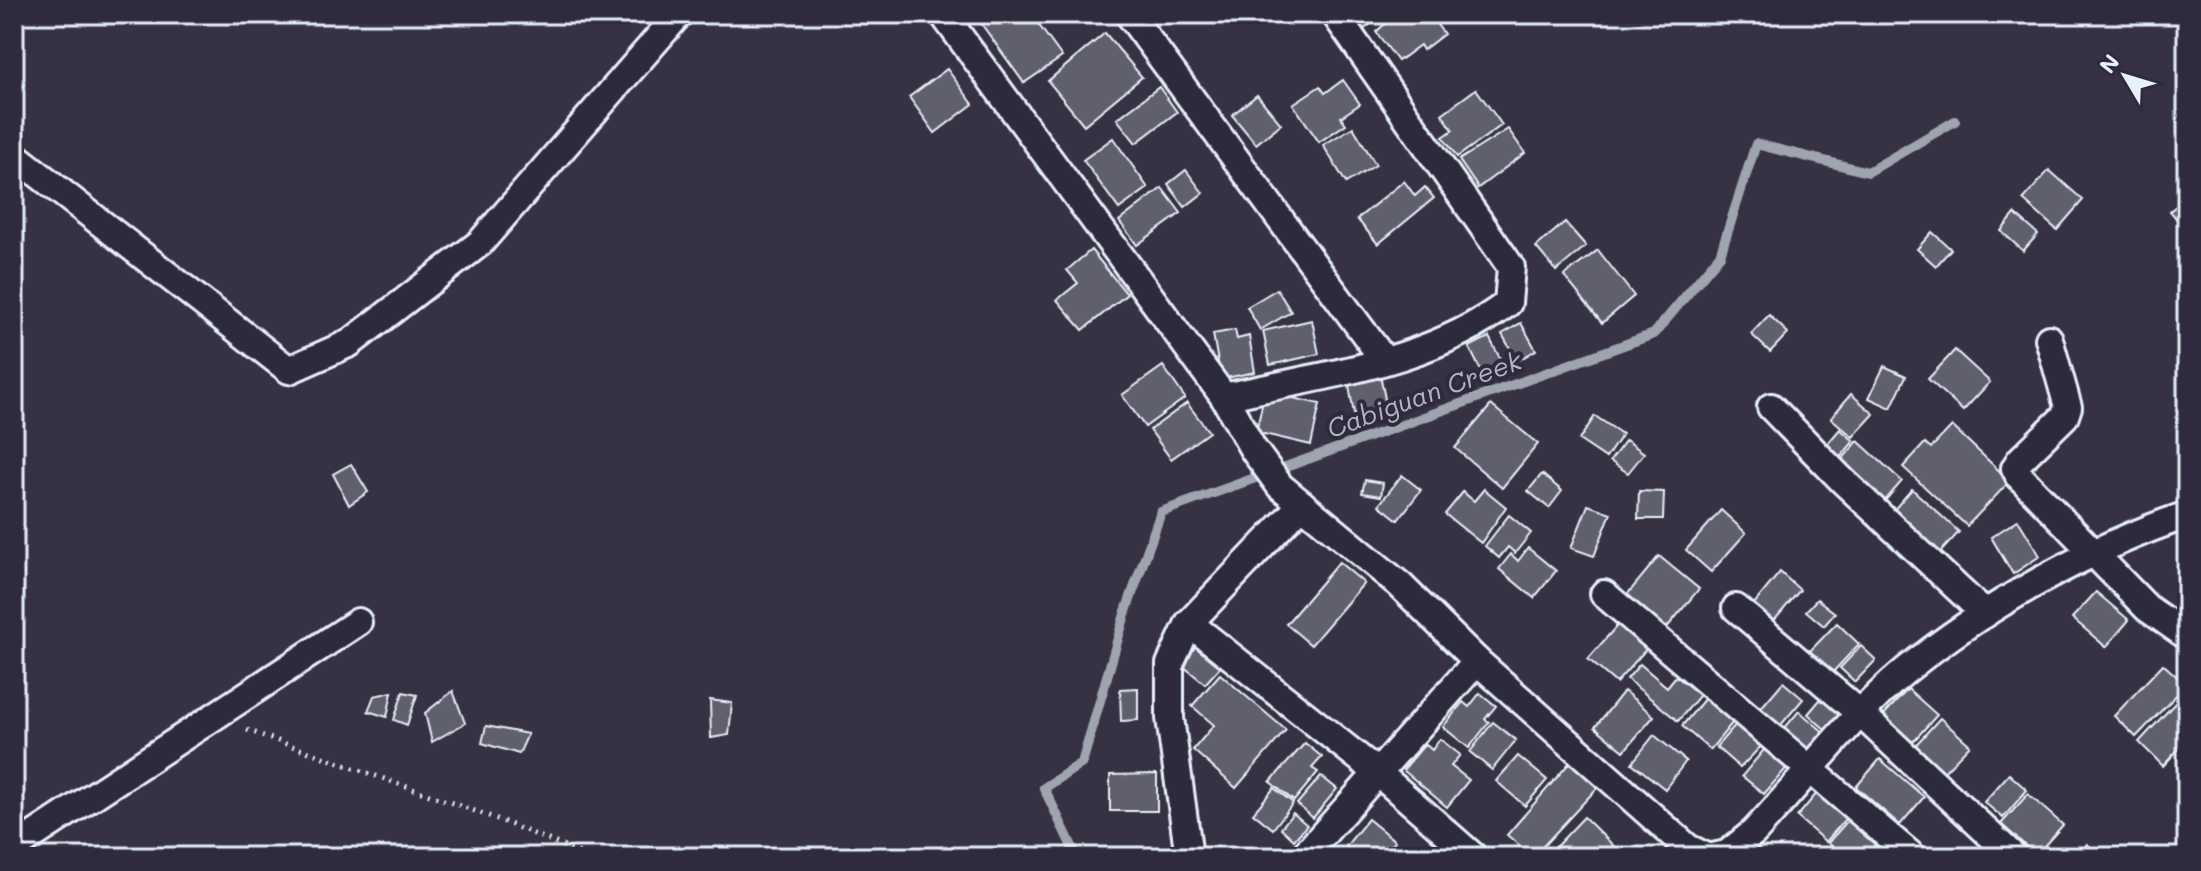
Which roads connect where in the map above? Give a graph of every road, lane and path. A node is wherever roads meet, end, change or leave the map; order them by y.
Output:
1 (679, 14) edge
2 (943, 14) edge
3 (1129, 14) edge
4 (1335, 14) edge
5 (14, 155) edge
6 (2049, 339) dead end
7 (1384, 360) junction
8 (1224, 397) junction
9 (1771, 407) dead end
10 (1302, 504) junction
11 (2187, 515) edge
12 (2094, 556) junction
13 (1604, 594) dead end
14 (1736, 608) dead end
15 (1985, 614) junction
16 (358, 622) dead end
17 (1189, 623) junction
18 (2187, 636) edge
19 (1477, 661) junction
20 (1862, 715) junction
21 (213, 717) junction
22 (1812, 771) junction
23 (1377, 772) junction
24 (14, 848) edge
25 (590, 857) edge
26 (1189, 857) edge
27 (1303, 857) edge
28 (1474, 857) edge
29 (1710, 857) edge
30 (1913, 857) edge
31 (2014, 857) edge

1 - 5 street
2 - 8 street
3 - 7 street
4 - 7 street
6 - 12 street
7 - 8 street
8 - 10 street
9 - 15 street
10 - 17 street
10 - 19 street
11 - 12 street
12 - 15 street
12 - 18 street
13 - 22 street
14 - 20 street
15 - 20 street
16 - 21 street
17 - 23 street
17 - 26 street
19 - 23 street
19 - 29 street
20 - 22 street
20 - 31 street
21 - 24 street
21 - 25 path
22 - 29 street
22 - 30 street
23 - 27 street
23 - 28 street

